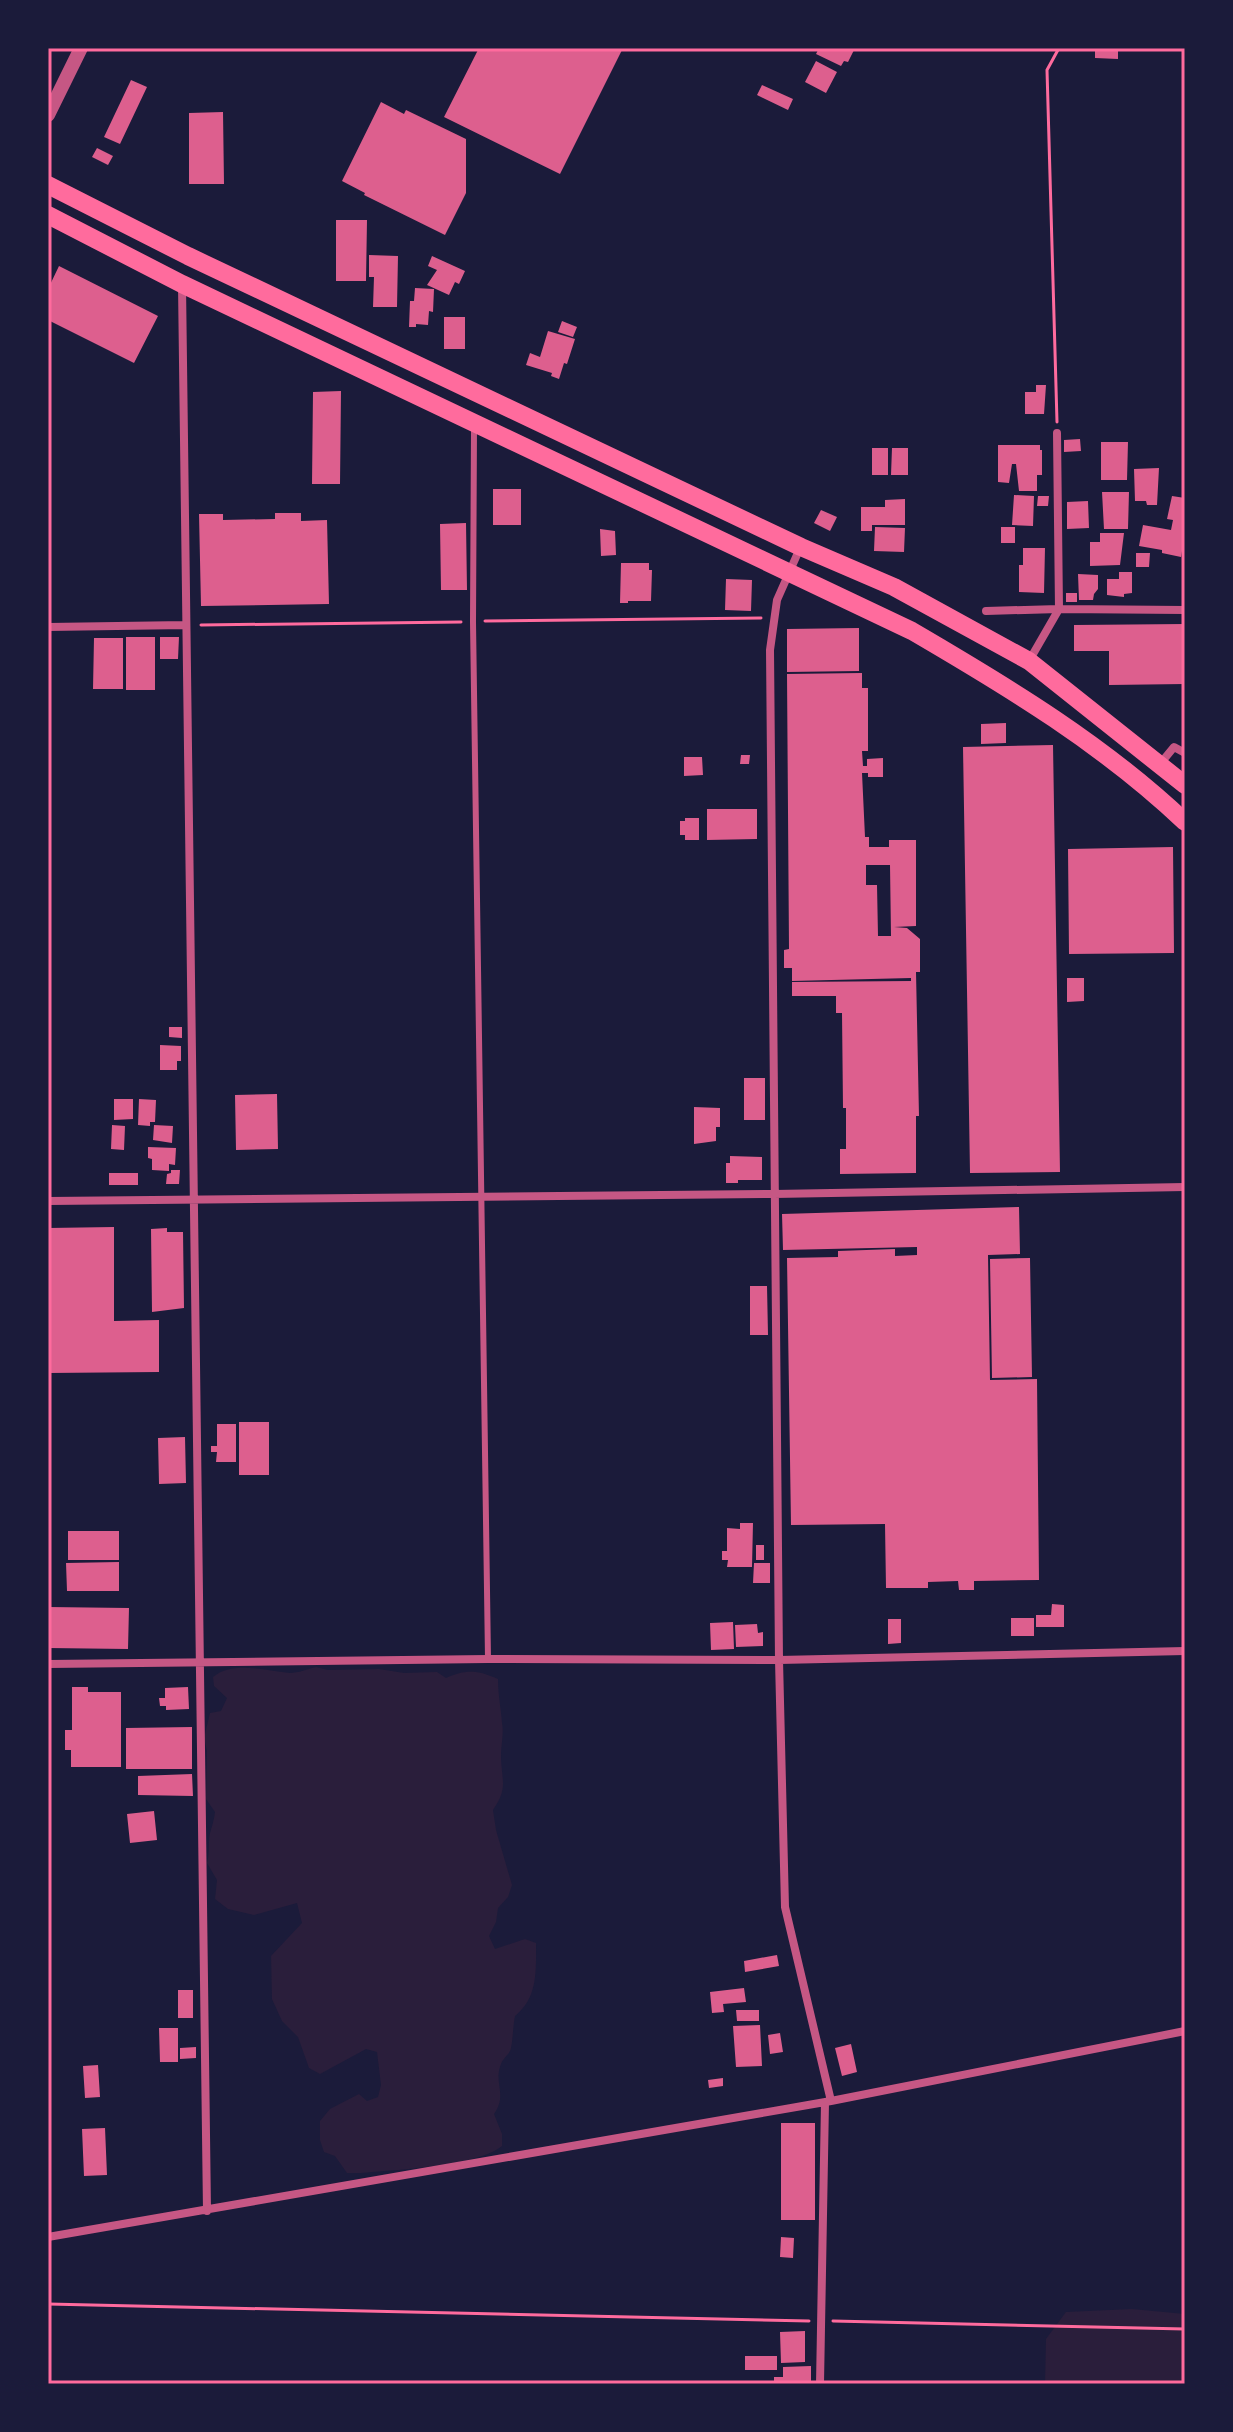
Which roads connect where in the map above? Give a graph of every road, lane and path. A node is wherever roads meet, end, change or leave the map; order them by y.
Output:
1 (81, 48) edge
2 (1059, 48) edge
3 (48, 115) edge
4 (48, 185) edge
5 (48, 215) edge
6 (182, 284) junction
7 (474, 425) junction
8 (1057, 433) joint
9 (801, 547) junction
10 (788, 573) junction
11 (1059, 609) junction
12 (1185, 610) edge
13 (986, 611) dead end
14 (186, 625) junction
15 (48, 627) edge
16 (1029, 661) junction
17 (1185, 753) edge
18 (1160, 764) junction
19 (1185, 785) edge
20 (1185, 822) edge
21 (1185, 1187) edge
22 (774, 1194) junction
23 (482, 1197) junction
24 (194, 1199) junction
25 (48, 1201) edge
26 (1185, 1651) edge
27 (488, 1659) junction
28 (779, 1660) junction
29 (198, 1663) junction
30 (48, 1664) edge
31 (1185, 2031) edge
32 (828, 2101) junction
33 (207, 2211) junction
34 (48, 2237) edge
35 (48, 2304) edge
36 (821, 2321) junction
37 (1185, 2329) edge
38 (820, 2384) edge

1 - 3 street
2 - 8 path
4 - 9 highway
5 - 6 highway
6 - 7 highway
6 - 14 street
7 - 10 highway
7 - 23 lane
8 - 11 street
9 - 10 street
9 - 16 highway
10 - 20 highway
10 - 22 street
11 - 12 street
11 - 13 street
11 - 16 street
14 - 15 street
14 - 24 street
16 - 18 highway
17 - 18 street
18 - 19 highway
21 - 22 street
22 - 23 street
22 - 28 street
23 - 24 street
23 - 27 lane
24 - 25 street
24 - 29 street
26 - 28 street
27 - 28 street
27 - 29 street
28 - 32 street
29 - 30 street
29 - 33 street
31 - 32 street
32 - 33 street
32 - 36 street
33 - 34 street
35 - 36 path
36 - 37 path
36 - 38 street

